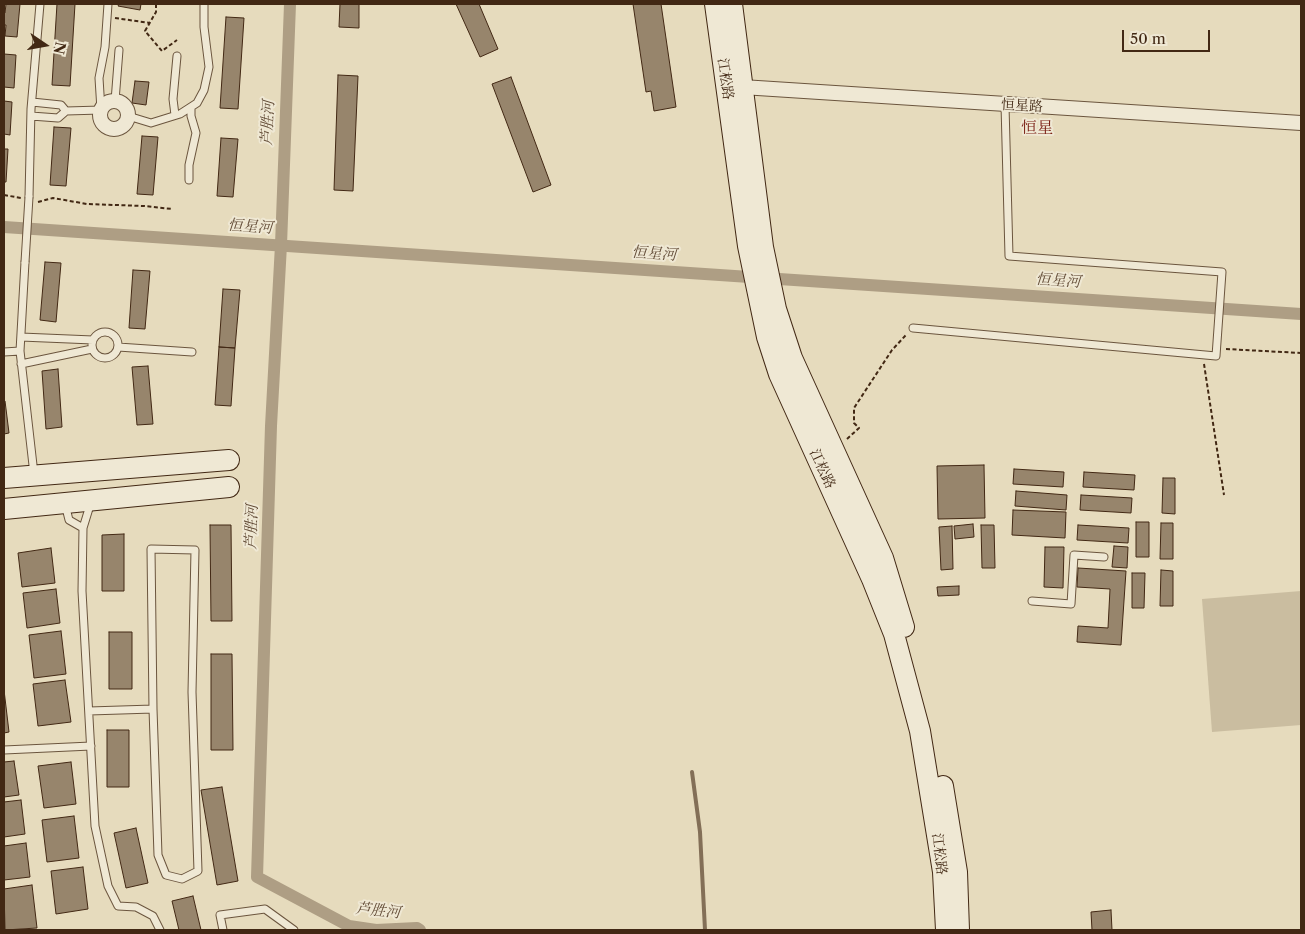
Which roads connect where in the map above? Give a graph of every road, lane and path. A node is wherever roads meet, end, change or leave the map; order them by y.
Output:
1 (40, 4) edge
2 (108, 4) edge
3 (156, 4) edge
4 (204, 4) edge
5 (715, 4) edge
6 (732, 4) edge
7 (108, 17) junction
8 (150, 23) junction
9 (177, 40) dead end
10 (119, 50) dead end
11 (178, 56) dead end
12 (742, 87) junction
13 (115, 101) junction
14 (32, 102) junction
15 (1005, 105) junction
16 (191, 107) junction
17 (101, 110) junction
18 (66, 111) junction
19 (31, 116) junction
20 (128, 116) junction
21 (175, 116) junction
22 (1301, 123) edge
23 (189, 180) dead end
24 (4, 195) edge
25 (28, 199) junction
26 (172, 209) dead end
27 (756, 246) junction
28 (913, 328) joint
29 (21, 337) junction
30 (93, 340) junction
31 (118, 347) junction
32 (92, 348) junction
33 (20, 351) junction
34 (4, 352) edge
35 (192, 352) dead end
36 (1301, 353) edge
37 (1202, 355) junction
38 (1216, 356) junction
39 (22, 364) junction
40 (825, 452) junction
41 (229, 460) joint
42 (34, 475) junction
43 (4, 478) edge
44 (229, 488) joint
45 (1224, 495) dead end
46 (92, 500) junction
47 (65, 503) junction
48 (4, 509) edge
49 (82, 528) junction
50 (1104, 557) dead end
51 (1032, 601) dead end
52 (153, 709) junction
53 (89, 711) junction
54 (91, 746) junction
55 (4, 750) edge
56 (160, 930) edge
57 (222, 930) edge
58 (294, 930) edge
59 (946, 930) edge
60 (959, 930) edge

1 - 14 lane
2 - 7 lane
3 - 8 path
4 - 16 lane
5 - 27 street, 江松路
6 - 12 street, 江松路
7 - 8 path
7 - 17 lane
8 - 9 path
10 - 13 lane
11 - 21 lane
12 - 15 street, 恒星路
12 - 27 street, 江松路
13 - 17 street
13 - 20 street
14 - 18 lane
14 - 19 lane
15 - 22 street, 恒星路
15 - 38 lane
16 - 21 lane
16 - 23 lane
17 - 18 lane
17 - 20 street
18 - 19 lane
19 - 25 lane
20 - 21 lane
24 - 25 path
25 - 26 path
25 - 29 lane, bridge
27 - 40 street, 江松路
28 - 37 lane
28 - 40 path
29 - 30 lane
29 - 33 lane
30 - 31 lane
30 - 32 lane
31 - 32 lane
31 - 35 lane
32 - 39 lane
33 - 34 lane
33 - 39 lane
36 - 38 path
37 - 38 lane
37 - 45 path
39 - 42 lane
40 - 59 street, 江松路
40 - 60 street, 江松路
41 - 42 street
41 - 44 street
42 - 43 street
44 - 46 street
46 - 47 street
46 - 49 lane
47 - 48 street
47 - 49 lane
49 - 53 lane
50 - 51 lane
52 - 52 lane
52 - 53 lane
53 - 54 lane
54 - 55 lane
54 - 56 lane
57 - 58 lane

